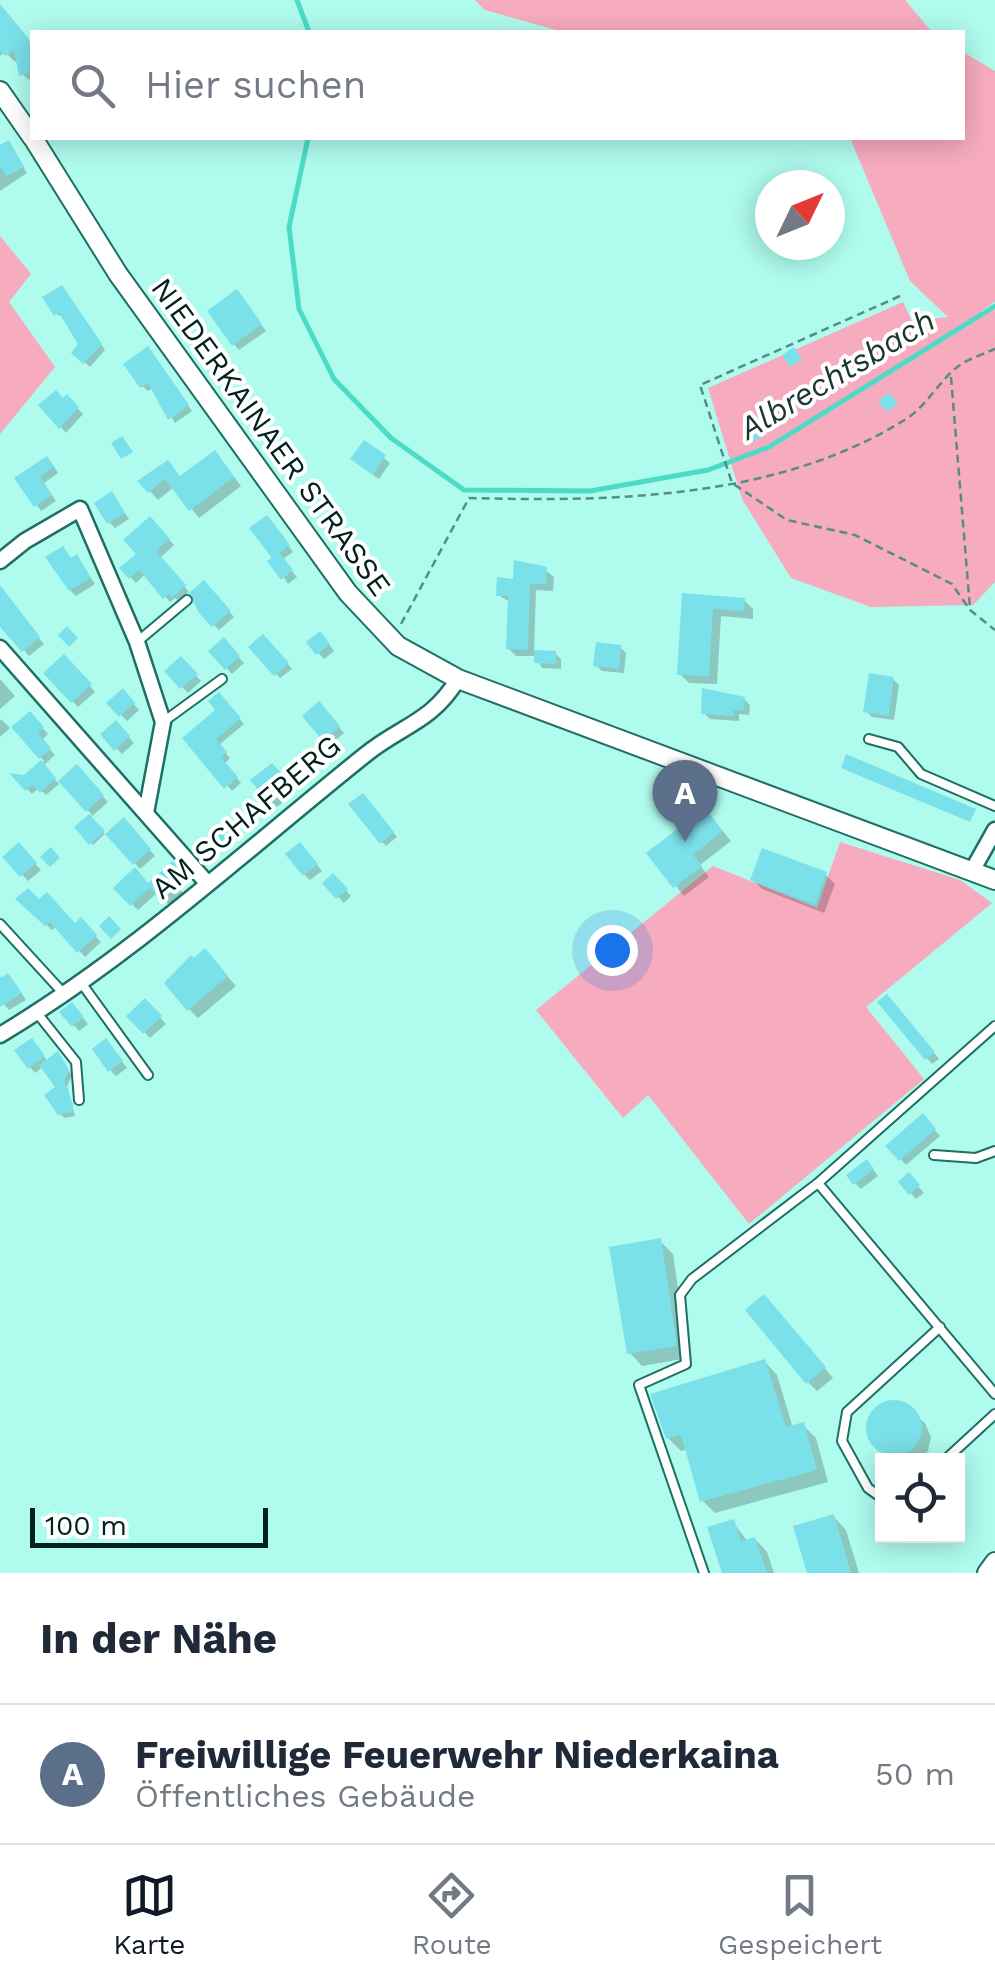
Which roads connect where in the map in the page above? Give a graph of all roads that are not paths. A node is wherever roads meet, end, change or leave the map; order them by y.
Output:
1 (0, 91) edge
2 (30, 133) edge
3 (35, 140) edge
4 (0, 561) edge
5 (186, 600) dead end
6 (137, 642) junction
7 (0, 648) edge
8 (458, 679) junction
9 (222, 680) dead end
10 (163, 722) junction
11 (869, 739) dead end
12 (995, 806) edge
13 (146, 812) junction
14 (995, 830) edge
15 (972, 871) junction
16 (995, 880) edge
17 (208, 884) junction
18 (0, 924) edge
19 (82, 984) junction
20 (65, 996) junction
21 (38, 1012) junction
22 (993, 1031) edge
23 (0, 1035) edge
24 (148, 1075) dead end
25 (79, 1100) dead end
26 (995, 1152) edge
27 (934, 1155) dead end
28 (818, 1183) junction
29 (940, 1327) junction
30 (995, 1394) edge
31 (995, 1414) edge
32 (953, 1453) edge
33 (875, 1493) edge
34 (995, 1562) edge
35 (704, 1573) edge
36 (987, 1573) edge

1 - 2 street, NIEDERKAINAER STRASSE
3 - 8 street, NIEDERKAINAER STRASSE
4 - 6 street
5 - 6 lane
6 - 10 street
7 - 13 street
8 - 15 street, NIEDERKAINAER STRASSE
8 - 17 street, AM SCHAFBERG
9 - 10 lane
10 - 13 street
11 - 12 lane
13 - 17 street
14 - 15 street
15 - 16 street, NIEDERKAINAER STRASSE
17 - 19 street, AM SCHAFBERG
18 - 20 lane
19 - 20 street, AM SCHAFBERG
19 - 24 lane
20 - 21 street, AM SCHAFBERG
21 - 23 street, AM SCHAFBERG
21 - 25 lane
22 - 28 lane
26 - 27 lane
28 - 29 lane
28 - 35 lane
29 - 30 lane
29 - 33 lane
31 - 32 lane
34 - 36 street

